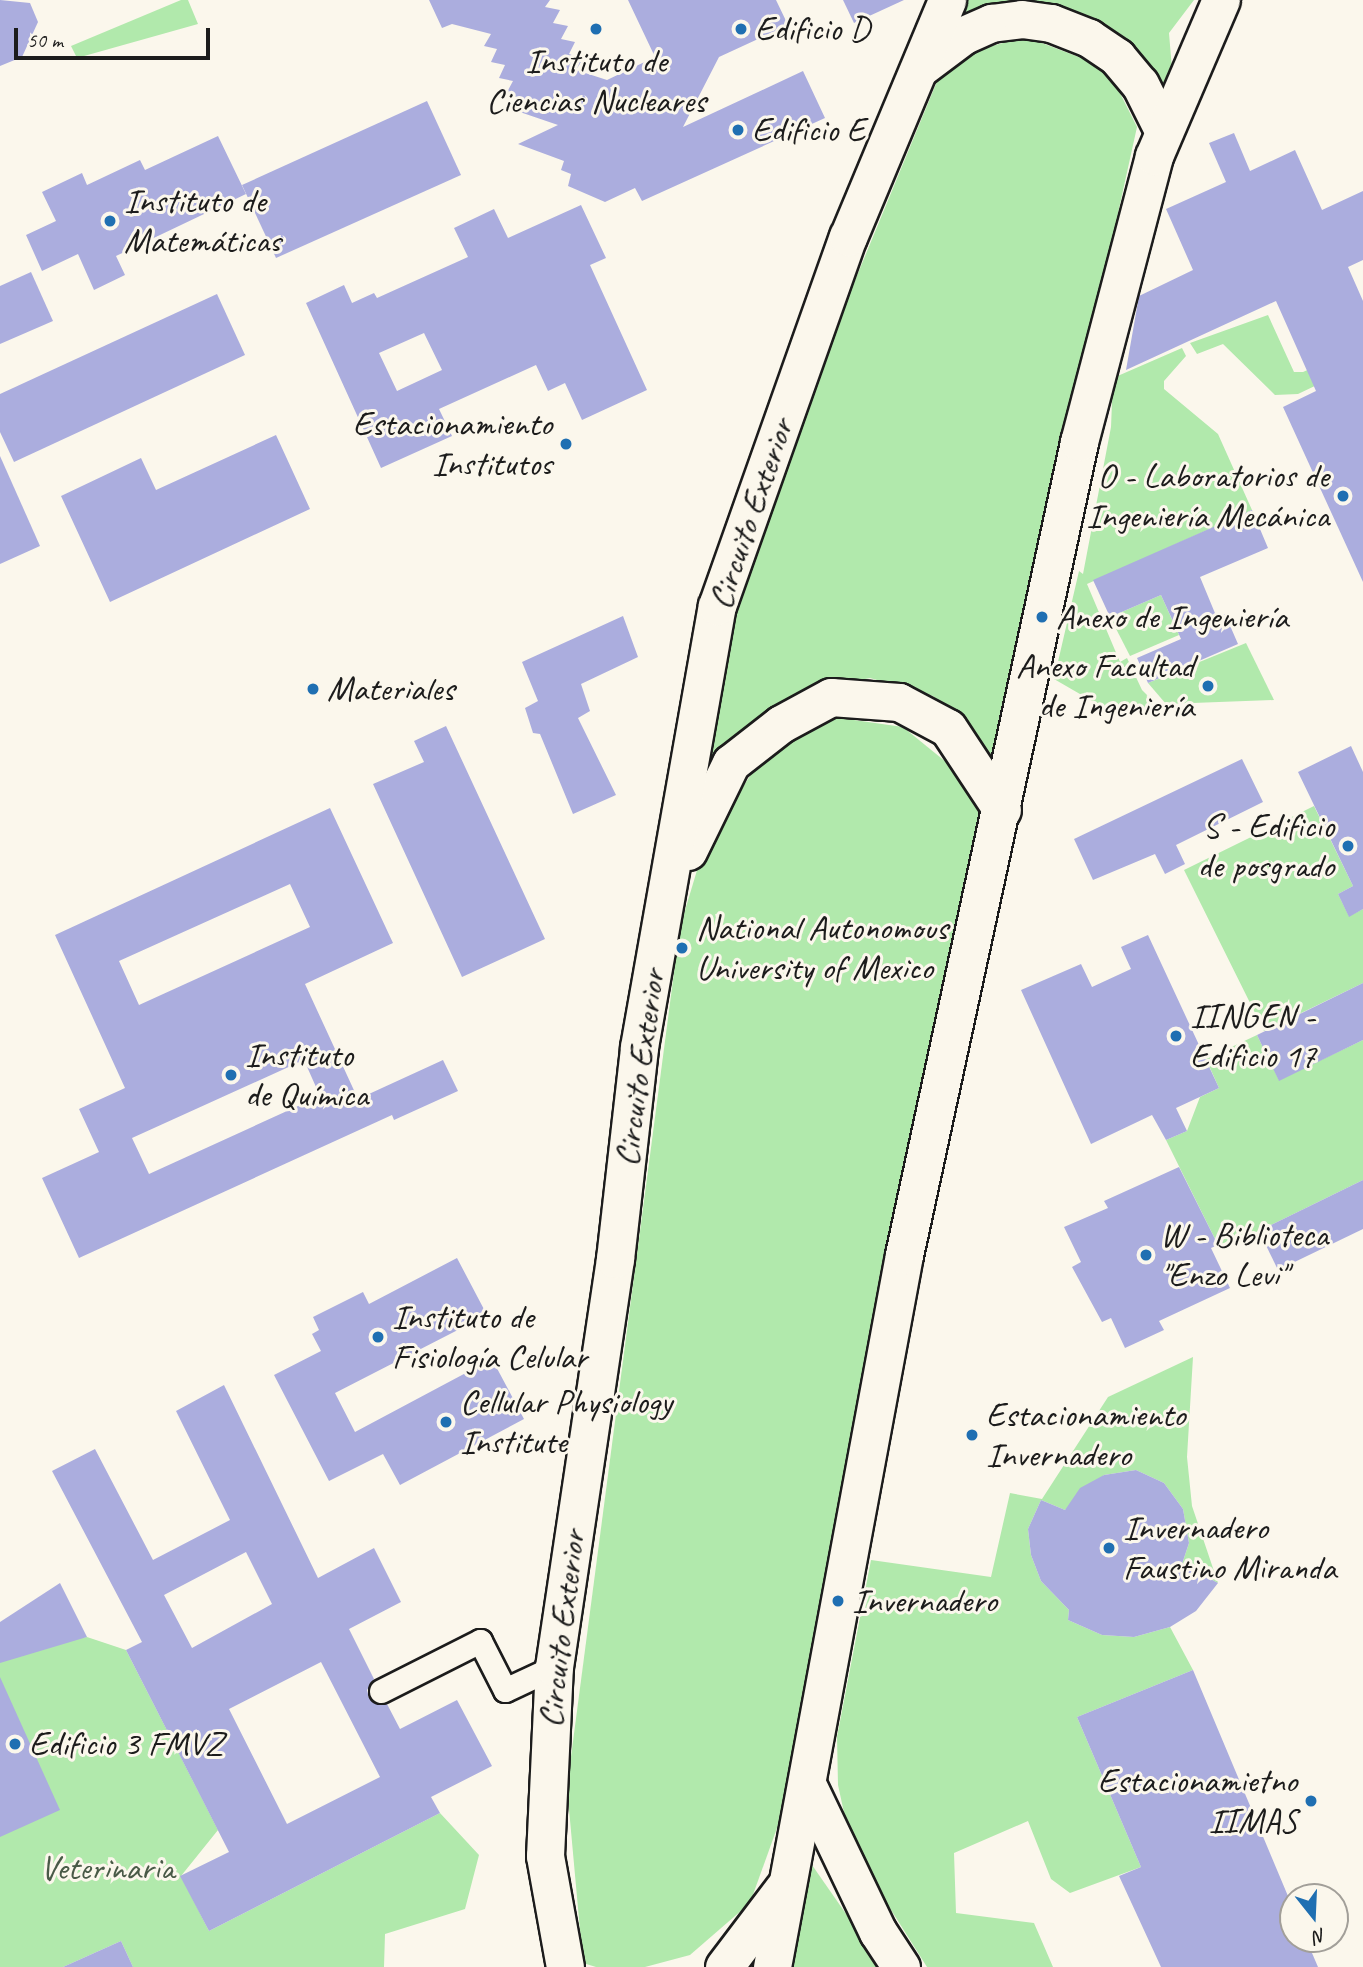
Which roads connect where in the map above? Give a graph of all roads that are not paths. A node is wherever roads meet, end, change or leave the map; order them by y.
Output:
1 (947, 0) edge
2 (1221, 0) edge
3 (917, 70) junction
4 (1163, 130) junction
5 (1002, 810) junction
6 (662, 921) junction
7 (554, 1667) junction
8 (381, 1691) dead end
9 (807, 1784) junction
10 (786, 1885) junction
11 (568, 1962) edge
12 (724, 1967) edge
13 (772, 1967) edge
14 (901, 1967) edge

1 - 3 street, Circuito Exterior
2 - 4 street
3 - 4 street
3 - 6 street, Circuito Exterior
4 - 5 street
5 - 6 street
5 - 9 street
6 - 7 street, Circuito Exterior
7 - 8 street
7 - 11 street, Circuito Exterior
9 - 10 street
9 - 14 street
10 - 12 street
10 - 13 street

